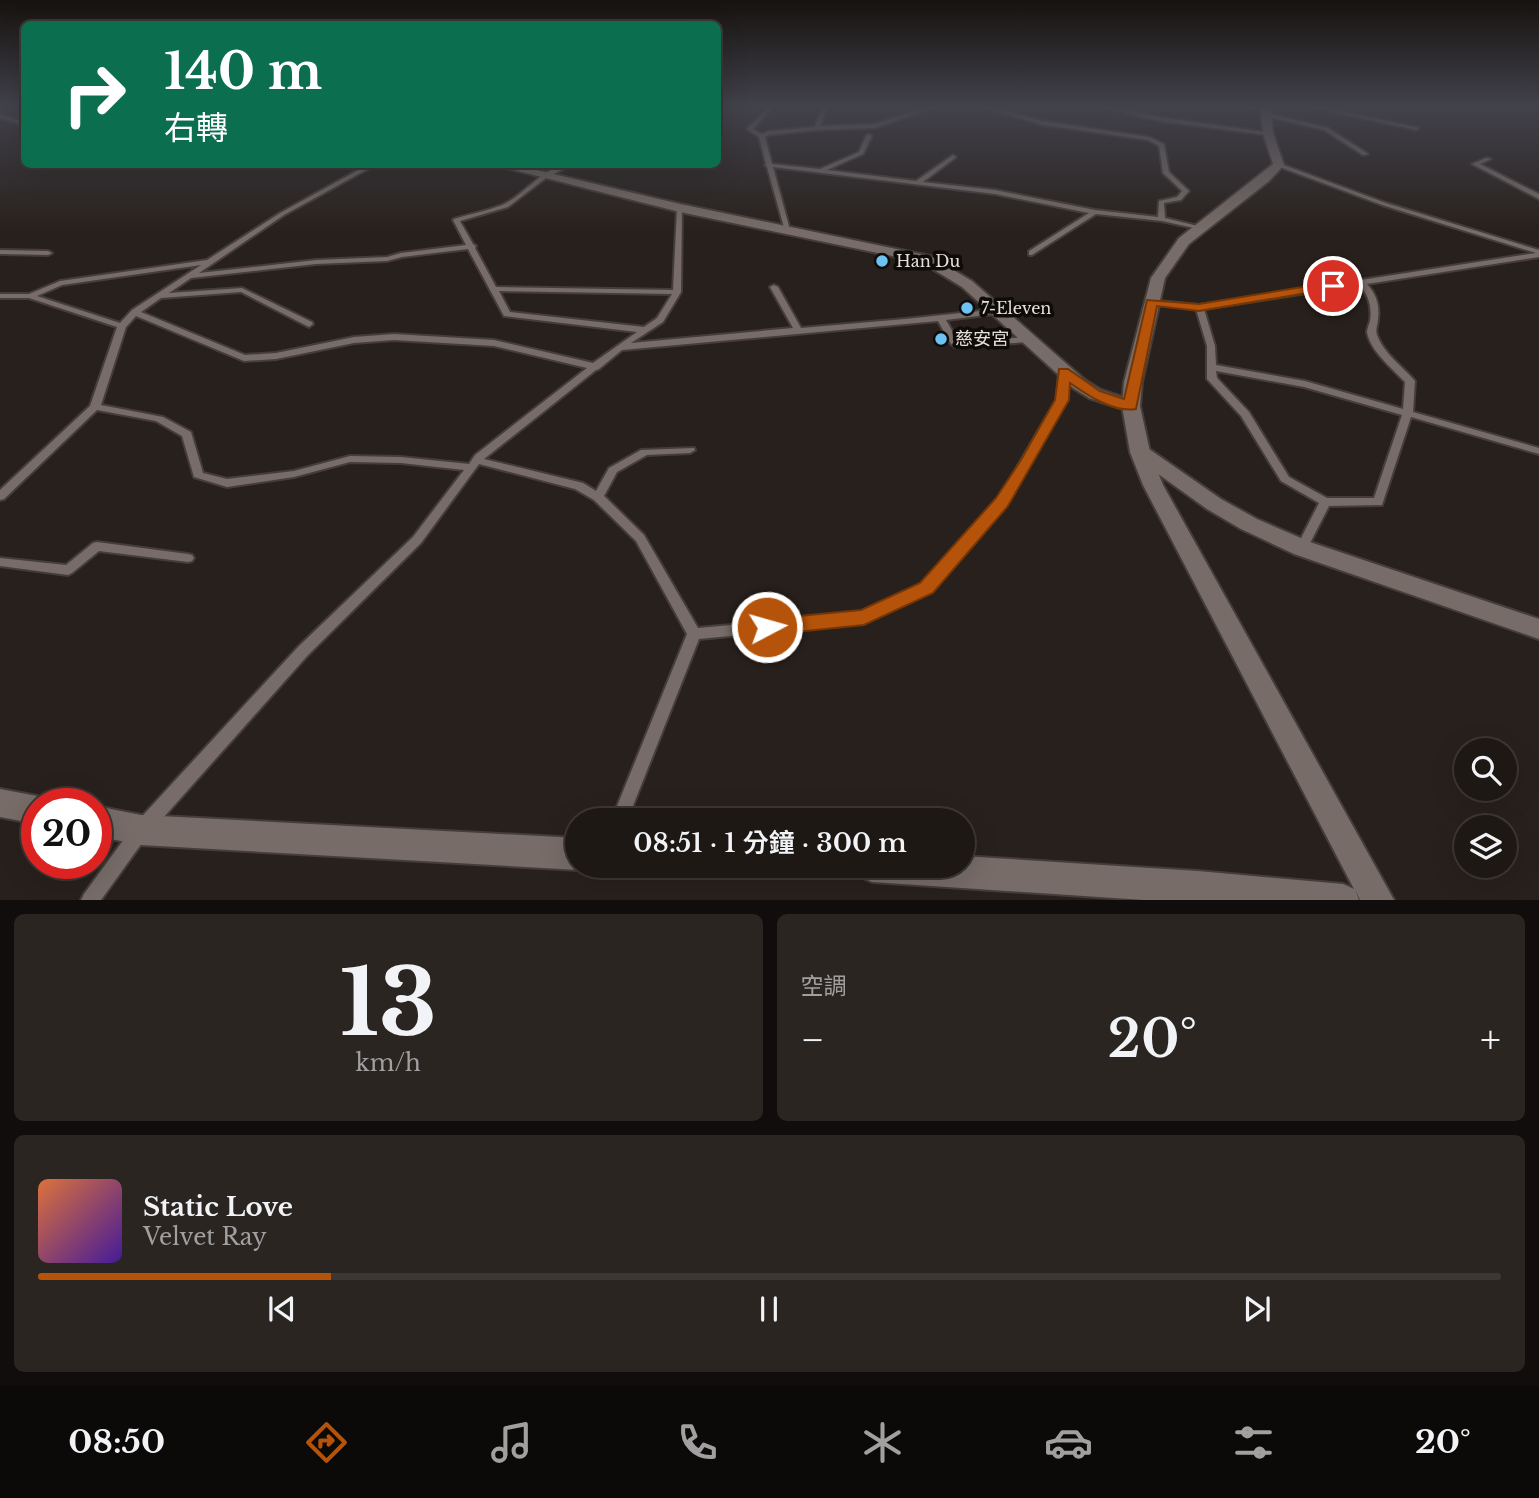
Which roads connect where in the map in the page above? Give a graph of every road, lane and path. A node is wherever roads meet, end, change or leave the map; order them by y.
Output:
1 (765, 148) edge
2 (863, 148) edge
3 (1162, 148) edge
4 (1273, 148) edge
5 (1356, 148) edge
6 (1365, 154) dead end
7 (953, 157) dead end
8 (1488, 159) dead end
9 (768, 164) junction
10 (1279, 165) junction
11 (367, 168) edge
12 (510, 168) edge
13 (562, 168) edge
14 (821, 171) junction
15 (544, 177) junction
16 (918, 183) junction
17 (1539, 197) edge
18 (680, 208) junction
19 (1094, 212) junction
20 (1162, 219) junction
21 (1203, 228) junction
22 (787, 230) junction
23 (472, 246) junction
24 (0, 252) edge
25 (48, 253) dead end
26 (1032, 253) dead end
27 (1539, 253) edge
28 (208, 261) junction
29 (186, 276) junction
30 (1360, 282) junction
31 (774, 287) dead end
32 (495, 289) junction
33 (677, 292) junction
34 (0, 296) edge
35 (30, 296) junction
36 (157, 296) junction
37 (1151, 302) junction
38 (1199, 307) junction
39 (999, 311) junction
40 (135, 312) junction
41 (941, 319) junction
42 (309, 324) dead end
43 (122, 326) junction
44 (798, 329) junction
45 (646, 330) junction
46 (1028, 339) junction
47 (618, 348) junction
48 (596, 367) junction
49 (1212, 367) junction
50 (1063, 372) junction
51 (1130, 406) junction
52 (94, 407) junction
53 (1408, 411) junction
54 (690, 450) dead end
55 (1539, 451) edge
56 (1140, 452) junction
57 (472, 464) junction
58 (0, 496) edge
59 (598, 497) junction
60 (1325, 502) junction
61 (1301, 548) junction
62 (188, 558) dead end
63 (0, 562) edge
64 (1539, 629) edge
65 (694, 634) junction
66 (0, 803) edge
67 (21, 807) edge
68 (624, 808) edge
69 (112, 824) edge
70 (141, 830) junction
71 (565, 853) edge
72 (975, 873) edge
73 (90, 900) edge
74 (1343, 900) edge
75 (1378, 900) edge

1 - 9 lane
2 - 14 lane
3 - 20 lane
4 - 10 street
5 - 6 lane
7 - 16 lane
8 - 17 lane
9 - 14 lane
9 - 22 lane
10 - 21 street
10 - 27 lane
11 - 28 lane
12 - 15 street
13 - 15 lane
14 - 16 lane
15 - 18 street
15 - 23 lane
16 - 19 lane
18 - 22 street
18 - 33 lane
19 - 20 lane
19 - 26 lane
20 - 21 lane
21 - 37 street
22 - 39 street
23 - 29 lane
23 - 32 lane
24 - 25 lane
27 - 30 lane
28 - 29 lane
28 - 35 lane
29 - 36 lane
30 - 38 lane
30 - 53 lane
31 - 44 lane
32 - 33 lane
32 - 45 lane
33 - 45 lane
34 - 35 lane
35 - 43 lane
36 - 40 lane
36 - 42 lane
37 - 38 lane
37 - 51 street
38 - 49 lane
39 - 41 lane
39 - 46 street
40 - 43 lane
40 - 48 lane
41 - 44 lane
41 - 46 lane
43 - 52 lane
44 - 47 lane
45 - 47 lane
46 - 50 street
47 - 48 lane
48 - 57 lane
49 - 53 lane
49 - 60 lane
50 - 51 street
50 - 65 lane
51 - 56 street
52 - 57 lane
52 - 58 lane
53 - 55 lane
53 - 60 lane
54 - 59 lane
56 - 61 street
56 - 75 street
57 - 59 lane
57 - 70 lane
59 - 65 lane
60 - 61 lane
61 - 64 street
62 - 63 lane
65 - 68 lane
66 - 67 street
69 - 70 street
70 - 71 street
70 - 73 lane
72 - 74 street

